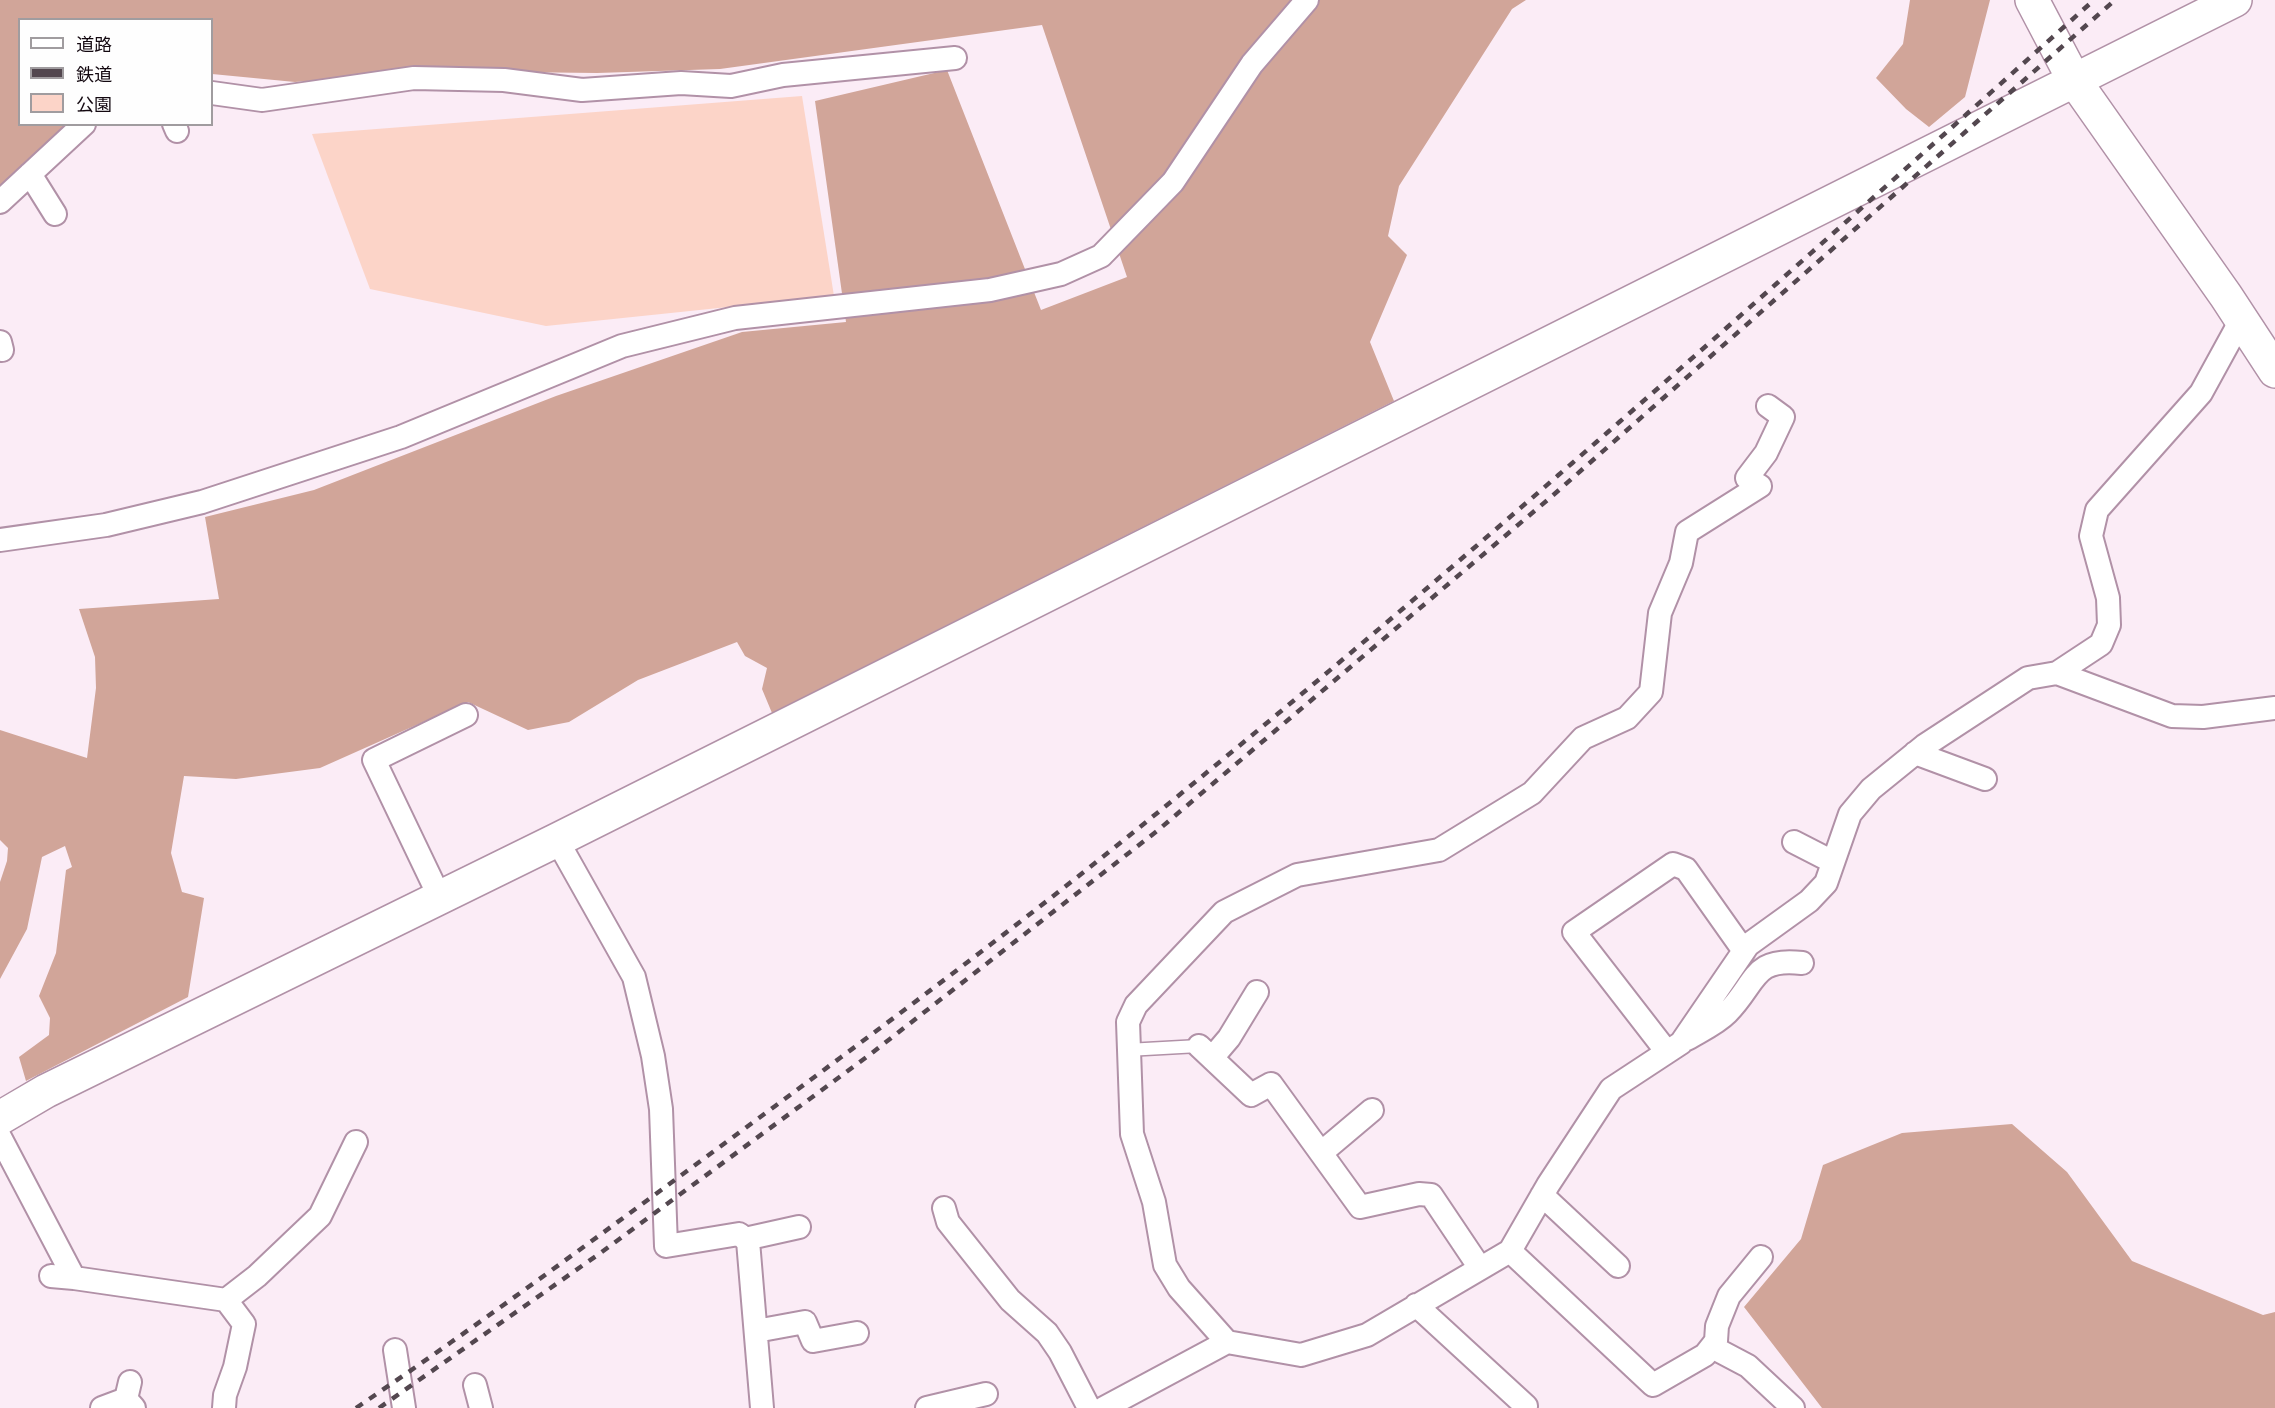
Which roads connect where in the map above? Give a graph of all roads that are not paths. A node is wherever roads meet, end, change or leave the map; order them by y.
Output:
1 (1307, 0) edge
2 (2032, 0) edge
3 (2235, 0) edge
4 (954, 58) dead end
5 (2074, 80) junction
6 (213, 93) edge
7 (82, 126) edge
8 (30, 174) junction
9 (0, 202) edge
10 (55, 214) dead end
11 (2241, 320) junction
12 (2275, 371) edge
13 (1768, 406) dead end
14 (0, 540) edge
15 (2056, 673) junction
16 (2275, 708) edge
17 (466, 715) dead end
18 (1915, 753) junction
19 (1985, 778) dead end
20 (557, 840) junction
21 (1794, 842) dead end
22 (1833, 862) junction
23 (440, 898) junction
24 (1744, 951) junction
25 (1803, 963) dead end
26 (1257, 992) dead end
27 (1673, 1048) junction
28 (1127, 1050) junction
29 (1205, 1052) junction
30 (1372, 1110) dead end
31 (0, 1118) edge
32 (0, 1137) edge
33 (356, 1142) dead end
34 (1321, 1154) junction
35 (1542, 1195) junction
36 (944, 1208) dead end
37 (799, 1227) dead end
38 (745, 1239) junction
39 (1510, 1251) junction
40 (1761, 1257) dead end
41 (1618, 1266) dead end
42 (1479, 1268) junction
43 (51, 1276) dead end
44 (74, 1278) junction
45 (226, 1300) junction
46 (1416, 1305) junction
47 (756, 1331) junction
48 (857, 1333) dead end
49 (1227, 1342) junction
50 (1712, 1347) junction
51 (395, 1350) dead end
52 (475, 1385) dead end
53 (986, 1394) dead end
54 (130, 1396) edge
55 (1526, 1406) dead end
56 (102, 1408) edge
57 (224, 1408) edge
58 (404, 1408) edge
59 (481, 1408) edge
60 (762, 1408) edge
61 (927, 1408) edge
62 (1089, 1408) edge
63 (1104, 1408) edge
64 (1792, 1408) edge

1 - 14 street
2 - 5 street
3 - 5 street
4 - 6 street
5 - 11 street
5 - 20 street
7 - 8 street
8 - 9 street
8 - 10 street
11 - 12 street
11 - 15 street
13 - 28 street
15 - 16 street
15 - 18 street
17 - 23 street
18 - 19 street
18 - 22 street
20 - 23 street
20 - 38 street
21 - 22 street
22 - 24 street
23 - 31 street
24 - 27 street
24 - 27 street
25 - 27 street
26 - 29 street
27 - 35 street
28 - 29 lane
28 - 49 street
29 - 34 street
30 - 34 street
32 - 44 street
33 - 45 street
34 - 42 street
35 - 39 street
35 - 41 street
36 - 62 street
37 - 38 street
38 - 47 street
39 - 42 street
39 - 50 street
40 - 50 street
42 - 46 street
43 - 44 street
44 - 45 street
45 - 57 street
46 - 49 street
46 - 55 street
47 - 48 street
47 - 60 street
49 - 63 street
50 - 64 street
51 - 58 street
52 - 59 street
53 - 61 street
54 - 56 street

